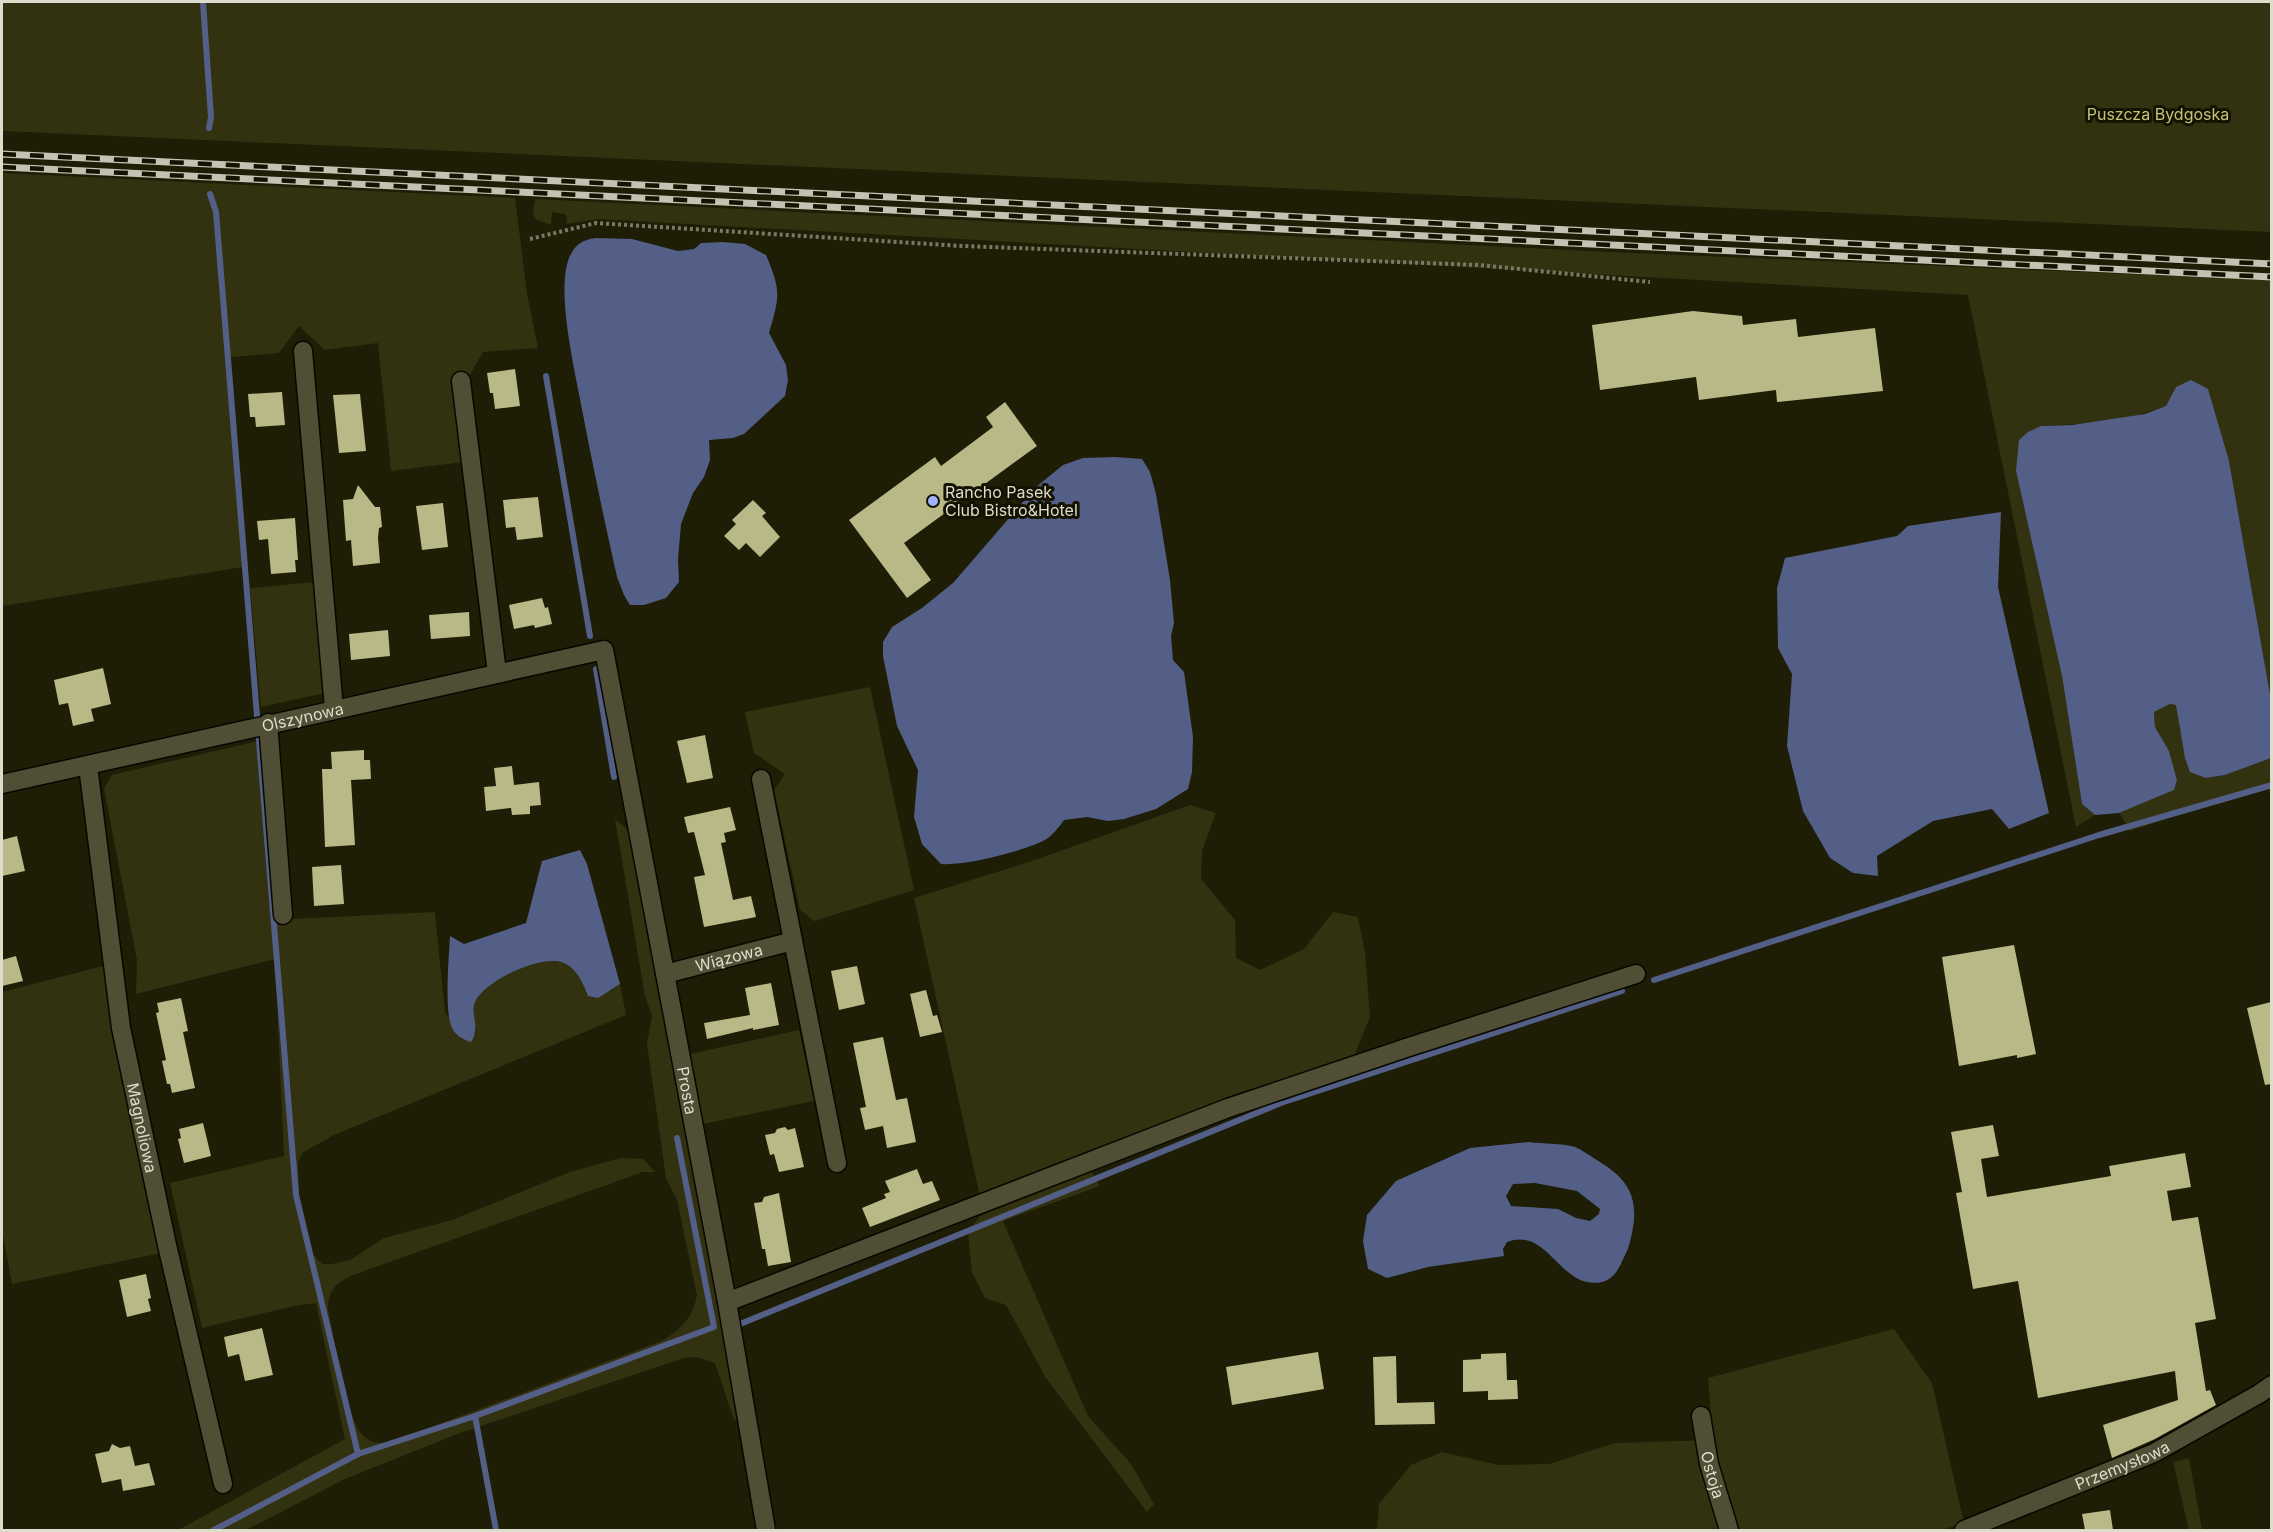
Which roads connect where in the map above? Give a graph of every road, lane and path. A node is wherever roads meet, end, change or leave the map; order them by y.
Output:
1 (530, 240) dead end
2 (1650, 282) dead end
3 (303, 351) dead end
4 (461, 381) dead end
5 (604, 650) joint
6 (497, 673) junction
7 (334, 709) junction
8 (262, 725) junction
9 (88, 766) junction
10 (761, 779) dead end
11 (2, 784) edge
12 (283, 915) dead end
13 (793, 941) junction
14 (665, 974) junction
15 (1636, 974) dead end
16 (837, 1163) dead end
17 (727, 1302) junction
18 (2271, 1384) edge
19 (1701, 1416) dead end
20 (223, 1484) dead end
21 (766, 1530) edge
22 (1729, 1530) edge
23 (1964, 1530) edge

1 - 2 path
3 - 7 street
4 - 6 street
5 - 6 street, Olszynowa
5 - 14 street, Prosta
6 - 7 street, Olszynowa
7 - 8 street, Olszynowa
8 - 9 street, Olszynowa
8 - 12 street
9 - 11 street, Olszynowa
9 - 20 street, Magnoliowa
10 - 13 street
13 - 14 street, Wiązowa
13 - 16 street
14 - 17 street, Prosta
15 - 17 street
17 - 21 street, Prosta
18 - 23 street, Przemysłowa
19 - 22 street, Ostoja

